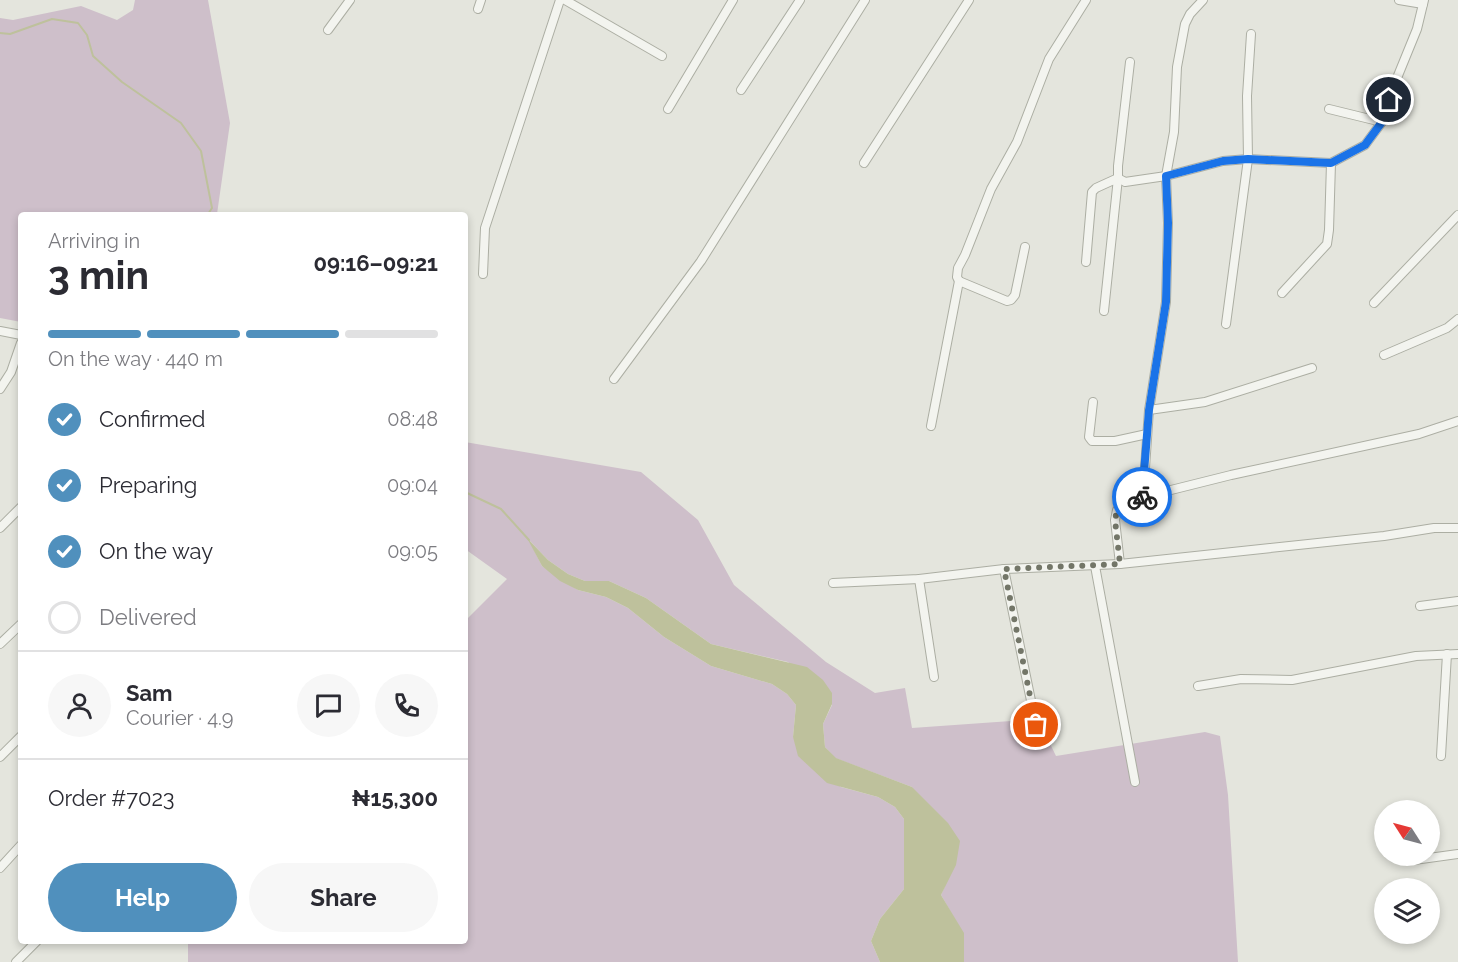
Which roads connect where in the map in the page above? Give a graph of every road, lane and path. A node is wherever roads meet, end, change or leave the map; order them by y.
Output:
1 (350, 0) edge
2 (481, 0) edge
3 (562, 0) edge
4 (733, 0) edge
5 (800, 0) edge
6 (865, 0) edge
7 (969, 0) edge
8 (1086, 0) edge
9 (1203, 0) edge
10 (1399, 0) edge
11 (1424, 2) edge
12 (477, 9) dead end
13 (328, 30) dead end
14 (1251, 34) dead end
15 (662, 56) dead end
16 (1130, 62) dead end
17 (741, 90) dead end
18 (668, 109) dead end
19 (1329, 110) dead end
20 (1382, 122) junction
21 (1248, 159) junction
22 (864, 163) dead end
23 (1331, 163) junction
24 (1166, 176) junction
25 (1118, 178) junction
26 (1458, 214) edge
27 (1025, 247) dead end
28 (1086, 262) dead end
29 (483, 274) dead end
30 (958, 281) junction
31 (1282, 293) dead end
32 (1374, 303) dead end
33 (1104, 311) dead end
34 (1458, 319) edge
35 (1226, 324) dead end
36 (0, 331) edge
37 (18, 334) edge
38 (18, 352) edge
39 (1384, 355) dead end
40 (1312, 368) dead end
41 (614, 379) dead end
42 (0, 389) edge
43 (1093, 402) dead end
44 (1149, 410) junction
45 (1458, 421) edge
46 (931, 426) dead end
47 (1147, 434) junction
48 (1143, 497) junction
49 (18, 510) edge
50 (0, 528) edge
51 (1458, 528) edge
52 (1120, 564) junction
53 (1095, 566) junction
54 (1004, 569) junction
55 (919, 579) junction
56 (833, 583) dead end
57 (1458, 602) edge
58 (1420, 606) dead end
59 (18, 627) edge
60 (0, 644) edge
61 (1447, 654) junction
62 (1458, 654) edge
63 (934, 677) dead end
64 (1198, 686) dead end
65 (1036, 725) dead end
66 (18, 739) edge
67 (1441, 756) dead end
68 (0, 757) edge
69 (1135, 782) dead end
70 (18, 848) edge
71 (1458, 854) edge
72 (1440, 856) edge
73 (0, 868) edge
74 (34, 944) edge
75 (16, 962) edge

1 - 13 street
2 - 12 street
3 - 15 street
3 - 29 street
4 - 18 street
5 - 17 street
6 - 41 street
7 - 22 street
8 - 30 street
9 - 24 street
10 - 11 street
11 - 20 street
14 - 21 street
16 - 25 street
19 - 20 street
20 - 23 street
21 - 23 street
21 - 24 street
21 - 35 street
23 - 31 street
24 - 25 street
24 - 44 street
25 - 28 street
25 - 33 street
26 - 32 street
27 - 30 street
30 - 46 street
34 - 39 street
36 - 37 street
38 - 42 street
40 - 44 street
43 - 47 street
44 - 47 street
45 - 48 street
47 - 48 street
48 - 52 street
49 - 50 street
51 - 52 street
52 - 53 street
53 - 54 street
53 - 69 street
54 - 55 street
54 - 65 street
55 - 56 street
55 - 63 street
57 - 58 street
59 - 60 street
61 - 62 street
61 - 64 street
61 - 67 street
66 - 68 street
70 - 73 street
71 - 72 street
74 - 75 street

